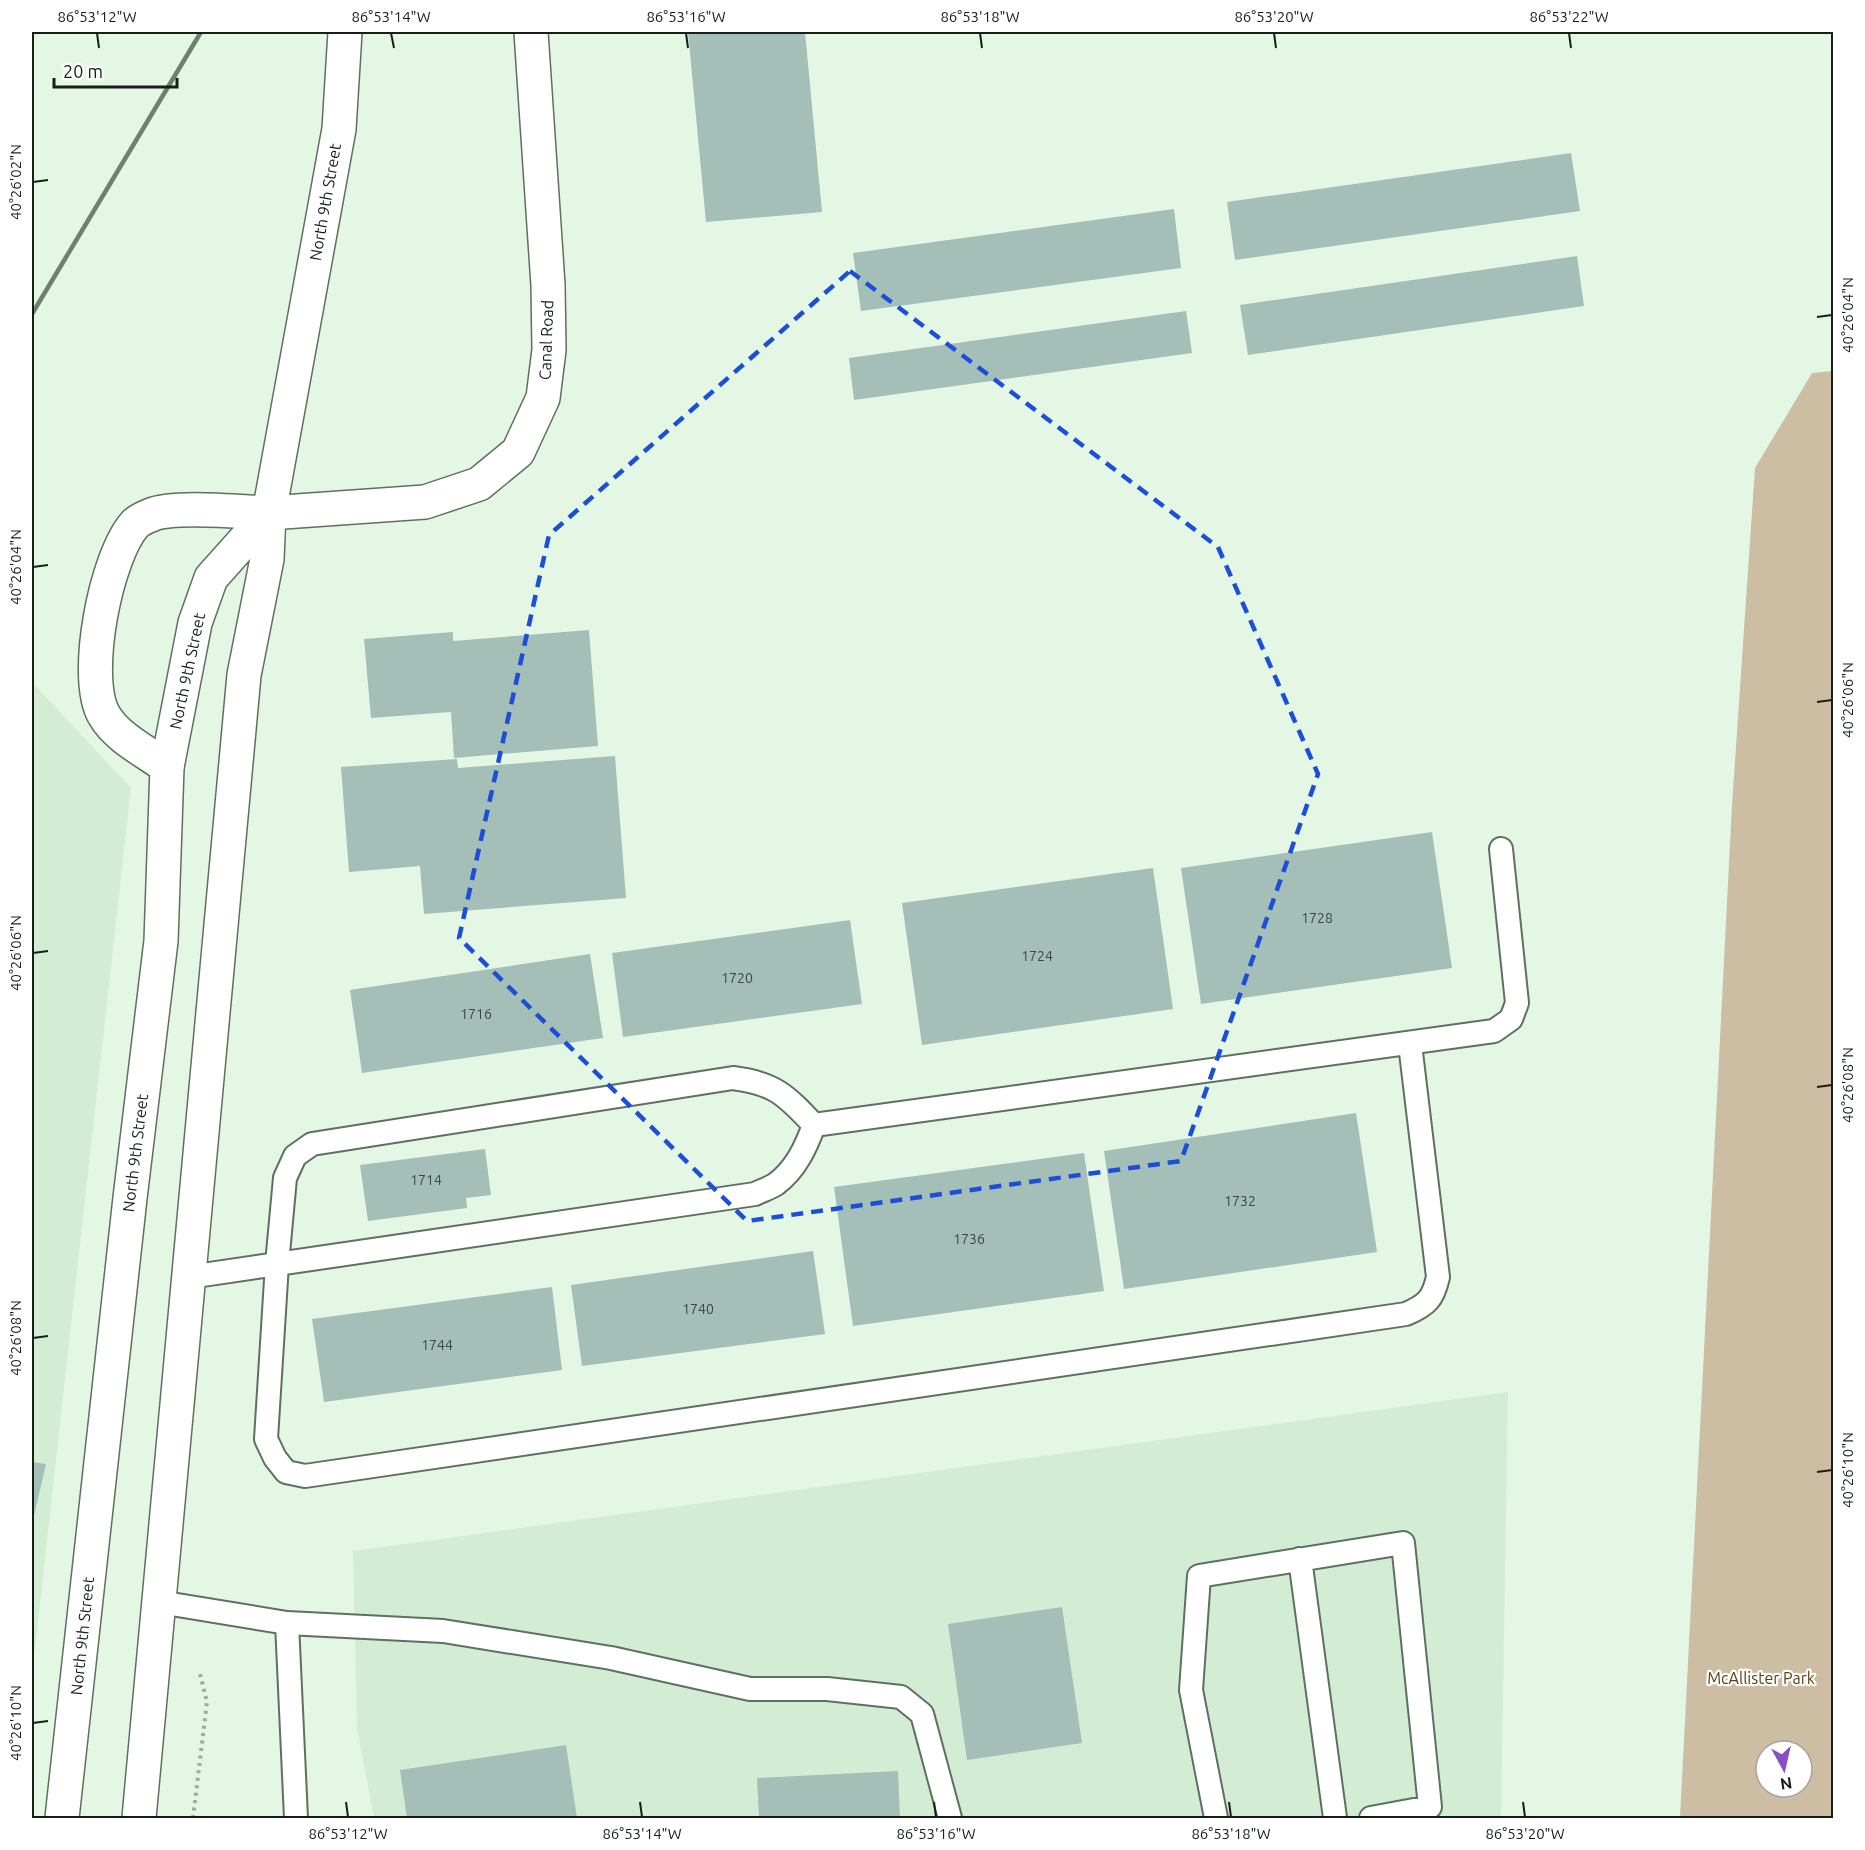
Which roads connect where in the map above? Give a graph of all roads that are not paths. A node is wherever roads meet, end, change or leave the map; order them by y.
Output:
1 (345, 32) edge
2 (531, 32) edge
3 (269, 513) junction
4 (167, 767) junction
5 (1501, 849) dead end
6 (1410, 1044) junction
7 (814, 1125) junction
8 (277, 1264) junction
9 (189, 1277) junction
10 (1300, 1559) junction
11 (159, 1602) junction
12 (287, 1623) junction
13 (1430, 1813) edge
14 (62, 1818) edge
15 (139, 1818) edge
16 (296, 1818) edge
17 (950, 1818) edge
18 (1216, 1818) edge
19 (1335, 1818) edge
20 (1371, 1818) edge

1 - 3 main road, North 9th Street
2 - 3 main road, Canal Road
3 - 4 main road, North 9th Street
3 - 4 main road, Canal Road
3 - 9 main road, North 9th Street
4 - 14 main road, North 9th Street
5 - 6 lane
6 - 7 lane
6 - 8 lane
7 - 8 lane
7 - 8 lane
8 - 9 lane
9 - 11 main road, North 9th Street
10 - 13 lane
10 - 18 lane
10 - 19 lane
11 - 12 lane
11 - 15 main road, North 9th Street
12 - 16 lane
12 - 17 lane
13 - 20 lane

